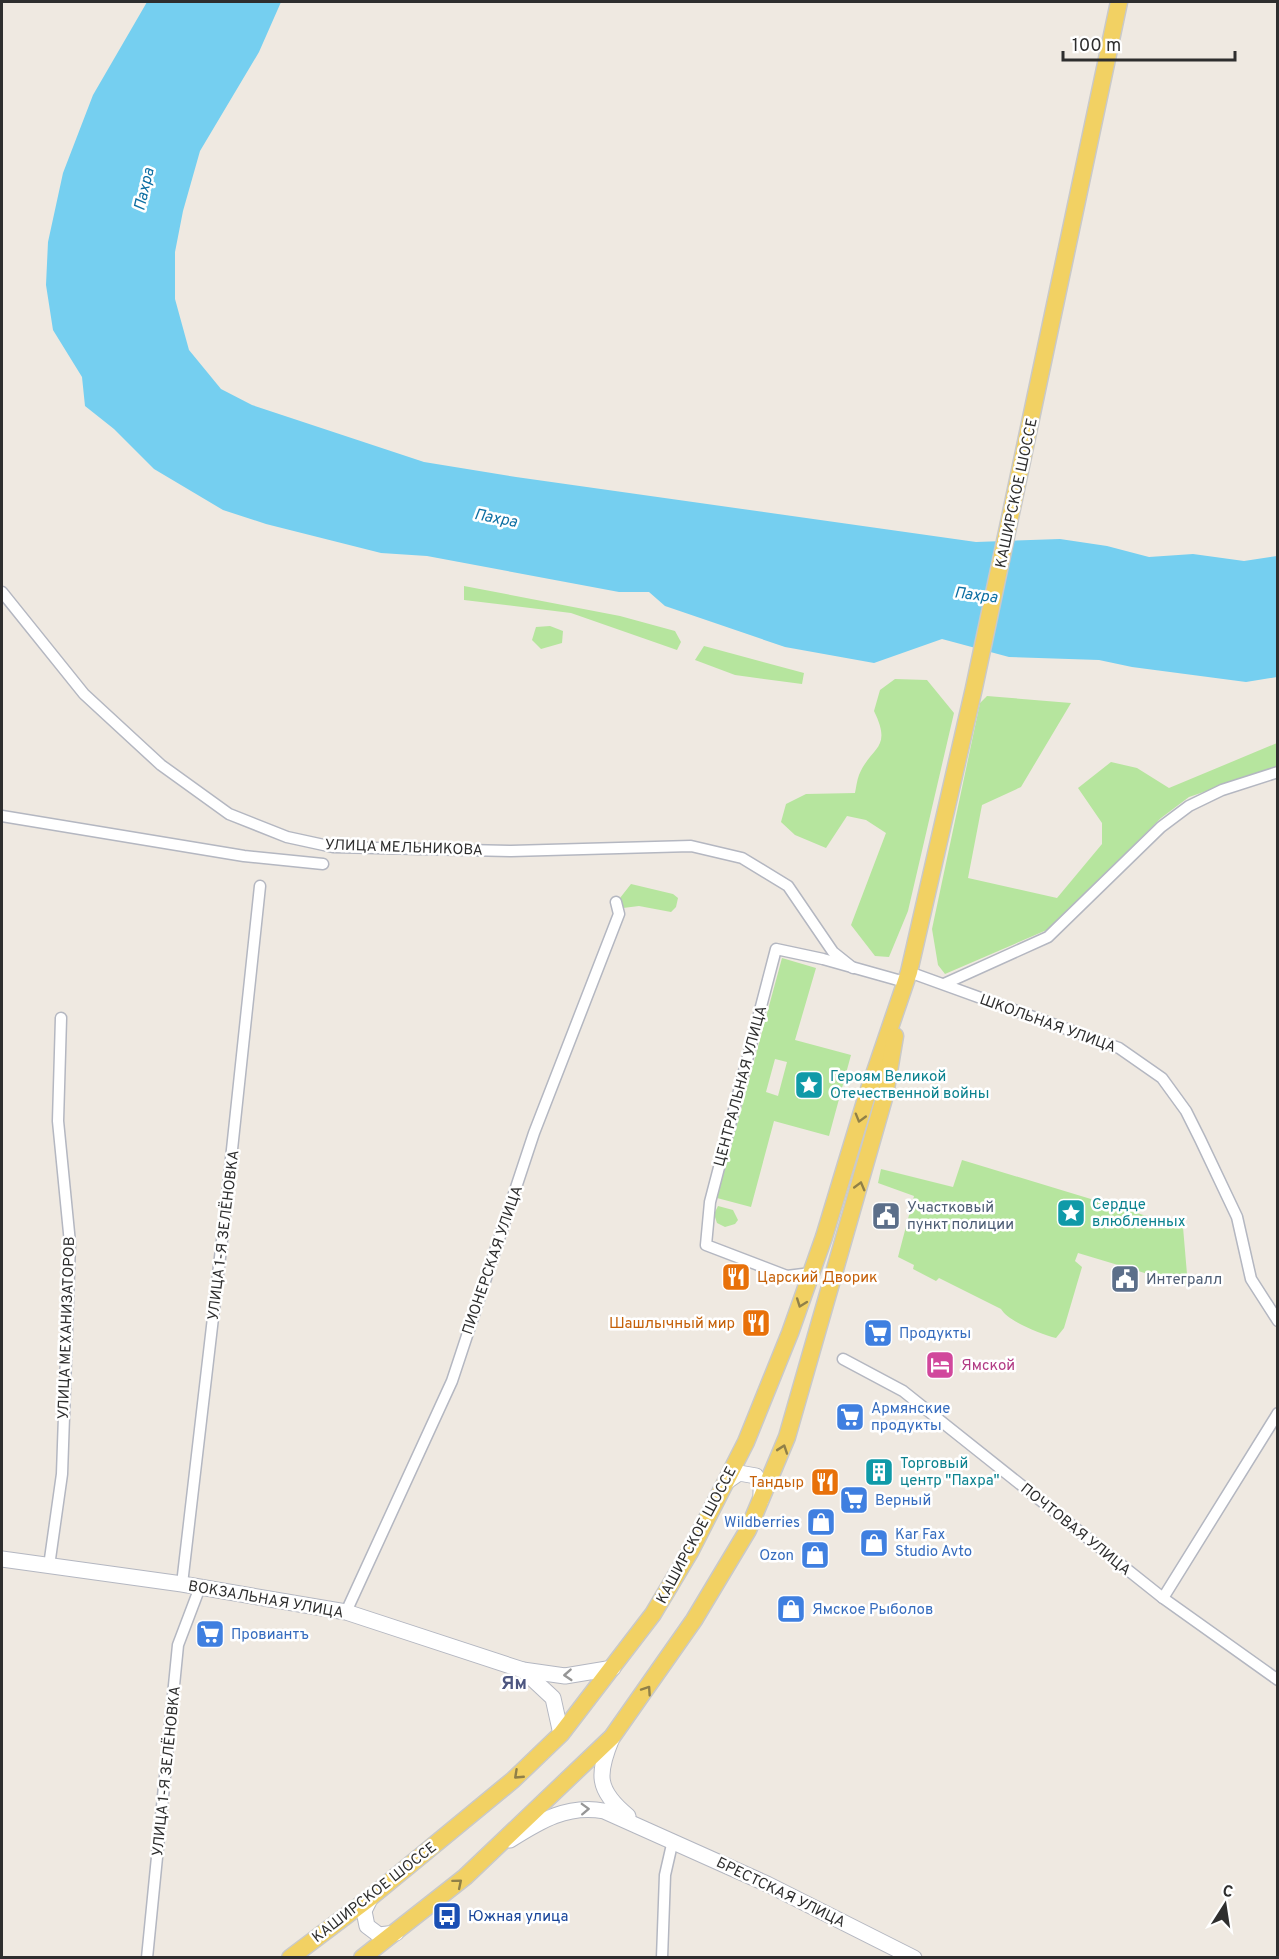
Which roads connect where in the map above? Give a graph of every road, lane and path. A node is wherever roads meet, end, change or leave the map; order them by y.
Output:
1 (1119, 2) edge
2 (2, 592) edge
3 (1278, 772) edge
4 (2, 816) edge
5 (323, 864) dead end
6 (260, 886) dead end
7 (616, 902) dead end
8 (853, 968) junction
9 (907, 977) junction
10 (944, 984) junction
11 (61, 1018) dead end
12 (812, 1273) junction
13 (1278, 1321) edge
14 (843, 1359) dead end
15 (1278, 1413) edge
16 (726, 1482) junction
17 (761, 1503) junction
18 (2, 1559) edge
19 (49, 1566) junction
20 (182, 1584) junction
21 (200, 1587) junction
22 (1163, 1598) junction
23 (346, 1612) junction
24 (613, 1668) junction
25 (523, 1670) junction
26 (1278, 1680) edge
27 (561, 1734) junction
28 (612, 1737) junction
29 (648, 1829) junction
30 (673, 1840) junction
31 (495, 1850) junction
32 (371, 1897) junction
33 (396, 1933) junction
34 (369, 1956) edge
35 (147, 1958) edge
36 (290, 1958) edge
37 (662, 1958) edge
38 (914, 1958) edge

1 - 9 main road, КАШИРСКОЕ ШОССЕ
2 - 8 street, УЛИЦА МЕЛЬНИКОВА
3 - 10 street
4 - 5 street
6 - 20 street, УЛИЦА 1-Я ЗЕЛЁНОВКА
7 - 23 street, ПИОНЕРСКАЯ УЛИЦА
8 - 9 street, ЦЕНТРАЛЬНАЯ УЛИЦА
8 - 12 street, ЦЕНТРАЛЬНАЯ УЛИЦА
9 - 10 street, ШКОЛЬНАЯ УЛИЦА
9 -> 12 main road, КАШИРСКОЕ ШОССЕ
17 -> 9 main road, КАШИРСКОЕ ШОССЕ
10 - 13 street, ШКОЛЬНАЯ УЛИЦА
11 - 19 street, УЛИЦА МЕХАНИЗАТОРОВ
12 -> 16 main road, КАШИРСКОЕ ШОССЕ
14 - 22 street, ПОЧТОВАЯ УЛИЦА
15 - 22 street
16 - 17 street
16 - 24 main road, КАШИРСКОЕ ШОССЕ
28 -> 17 main road, КАШИРСКОЕ ШОССЕ
18 - 19 street, ВОКЗАЛЬНАЯ УЛИЦА
19 - 20 street, ВОКЗАЛЬНАЯ УЛИЦА
20 - 21 street, ВОКЗАЛЬНАЯ УЛИЦА
21 - 23 street, ВОКЗАЛЬНАЯ УЛИЦА
21 - 35 street, УЛИЦА 1-Я ЗЕЛЁНОВКА
22 - 26 street, ПОЧТОВАЯ УЛИЦА
23 - 25 street, ВОКЗАЛЬНАЯ УЛИЦА
24 -> 25 street, ВОКЗАЛЬНАЯ УЛИЦА
24 - 27 main road, КАШИРСКОЕ ШОССЕ
25 - 27 street, ВОКЗАЛЬНАЯ УЛИЦА
27 -> 32 main road, КАШИРСКОЕ ШОССЕ
28 - 29 street, БРЕСТСКАЯ УЛИЦА
28 - 31 main road, КАШИРСКОЕ ШОССЕ
29 - 30 street, БРЕСТСКАЯ УЛИЦА
31 -> 29 street, БРЕСТСКАЯ УЛИЦА
30 - 37 street
30 - 38 street, БРЕСТСКАЯ УЛИЦА
33 -> 31 main road, КАШИРСКОЕ ШОССЕ
32 - 33 street
32 - 36 main road, КАШИРСКОЕ ШОССЕ
33 - 34 main road, КАШИРСКОЕ ШОССЕ

